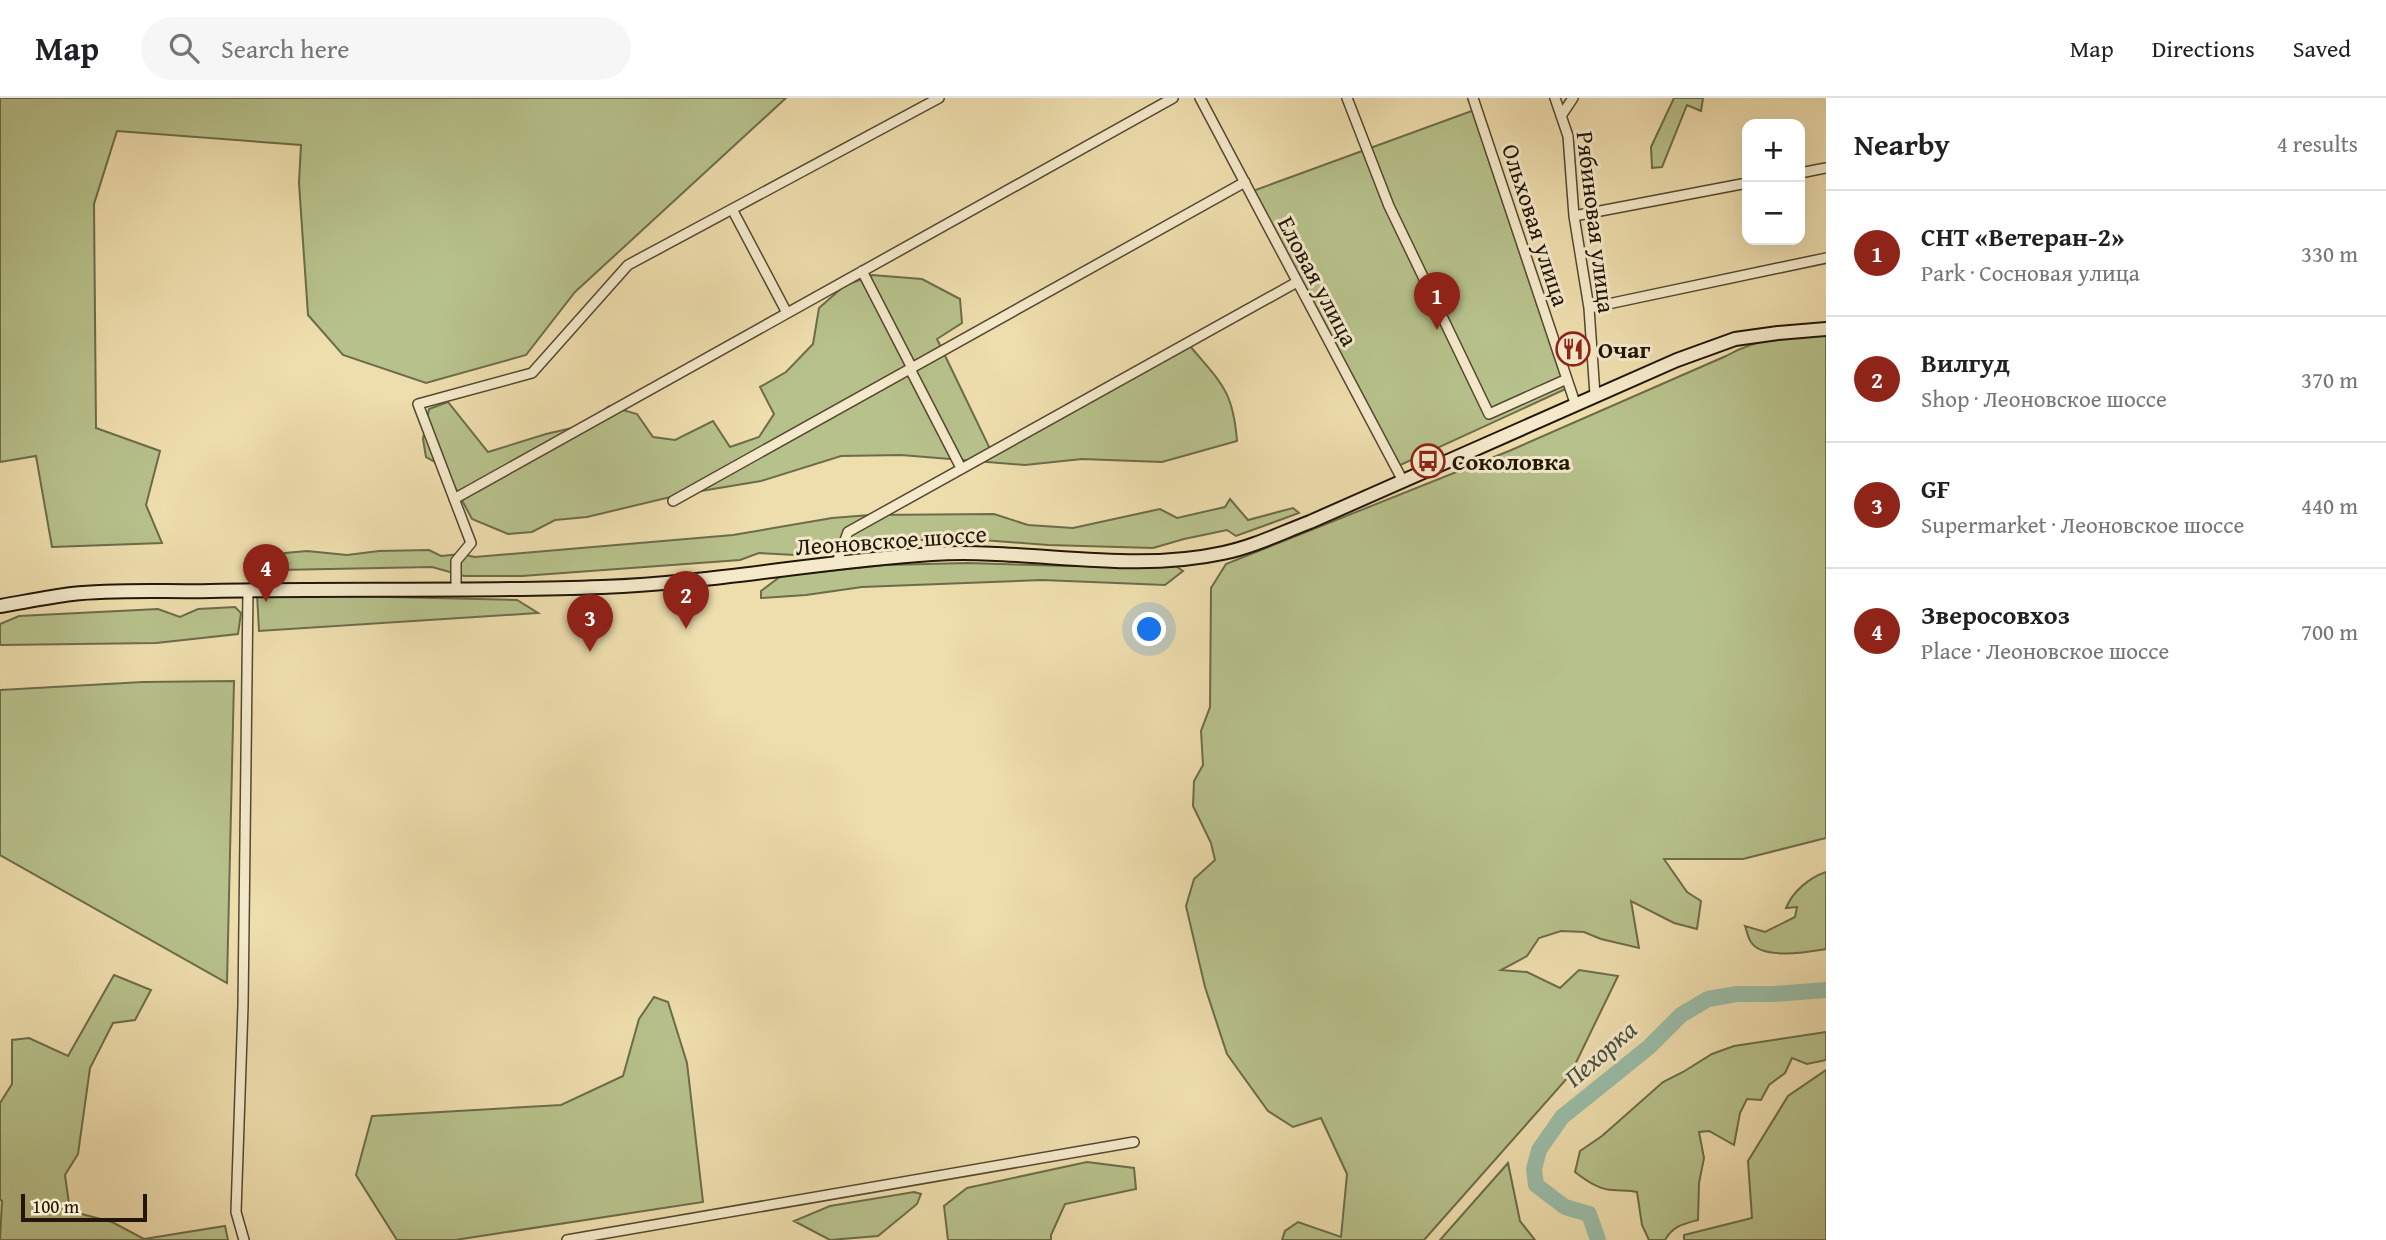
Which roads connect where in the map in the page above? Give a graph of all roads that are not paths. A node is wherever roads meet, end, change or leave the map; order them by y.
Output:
1 (939, 98) edge
2 (1173, 98) edge
3 (1200, 98) edge
4 (1347, 98) edge
5 (1474, 98) edge
6 (1555, 98) edge
7 (1573, 98) edge
8 (1561, 116) junction
9 (1826, 167) edge
10 (1805, 172) edge
11 (1245, 183) junction
12 (1742, 184) edge
13 (732, 209) junction
14 (1574, 216) junction
15 (1826, 258) edge
16 (863, 271) junction
17 (1297, 282) junction
18 (1589, 308) junction
19 (787, 313) junction
20 (1826, 329) edge
21 (911, 369) junction
22 (1567, 379) junction
23 (1595, 395) junction
24 (1576, 403) junction
25 (961, 468) junction
26 (1403, 481) junction
27 (454, 499) junction
28 (673, 501) dead end
29 (837, 562) junction
30 (248, 590) junction
31 (456, 590) junction
32 (0, 606) edge
33 (1133, 1142) dead end
34 (244, 1240) edge
35 (567, 1240) edge

1 - 13 street
2 - 16 street
3 - 11 street, Еловая улица
4 - 22 street
5 - 22 street, Ольховая улица
6 - 8 street, Рябиновая улица
7 - 8 street
8 - 14 street, Рябиновая улица
9 - 10 street
11 - 17 street, Еловая улица
11 - 21 street
12 - 14 street
13 - 19 street
13 - 27 street
14 - 18 street, Рябиновая улица
15 - 18 street
16 - 19 street
16 - 21 street
17 - 25 street
17 - 26 street, Еловая улица
18 - 23 street, Рябиновая улица
19 - 27 street
20 - 23 main road, Леоновское шоссе
21 - 25 street
21 - 28 street
22 - 24 street, Ольховая улица
23 - 24 main road, Леоновское шоссе
24 - 26 main road, Леоновское шоссе
25 - 29 street
26 - 29 main road, Леоновское шоссе
27 - 31 street
29 - 31 main road, Леоновское шоссе
30 - 31 main road, Леоновское шоссе
30 - 32 main road, Леоновское шоссе
30 - 34 street
33 - 35 street

